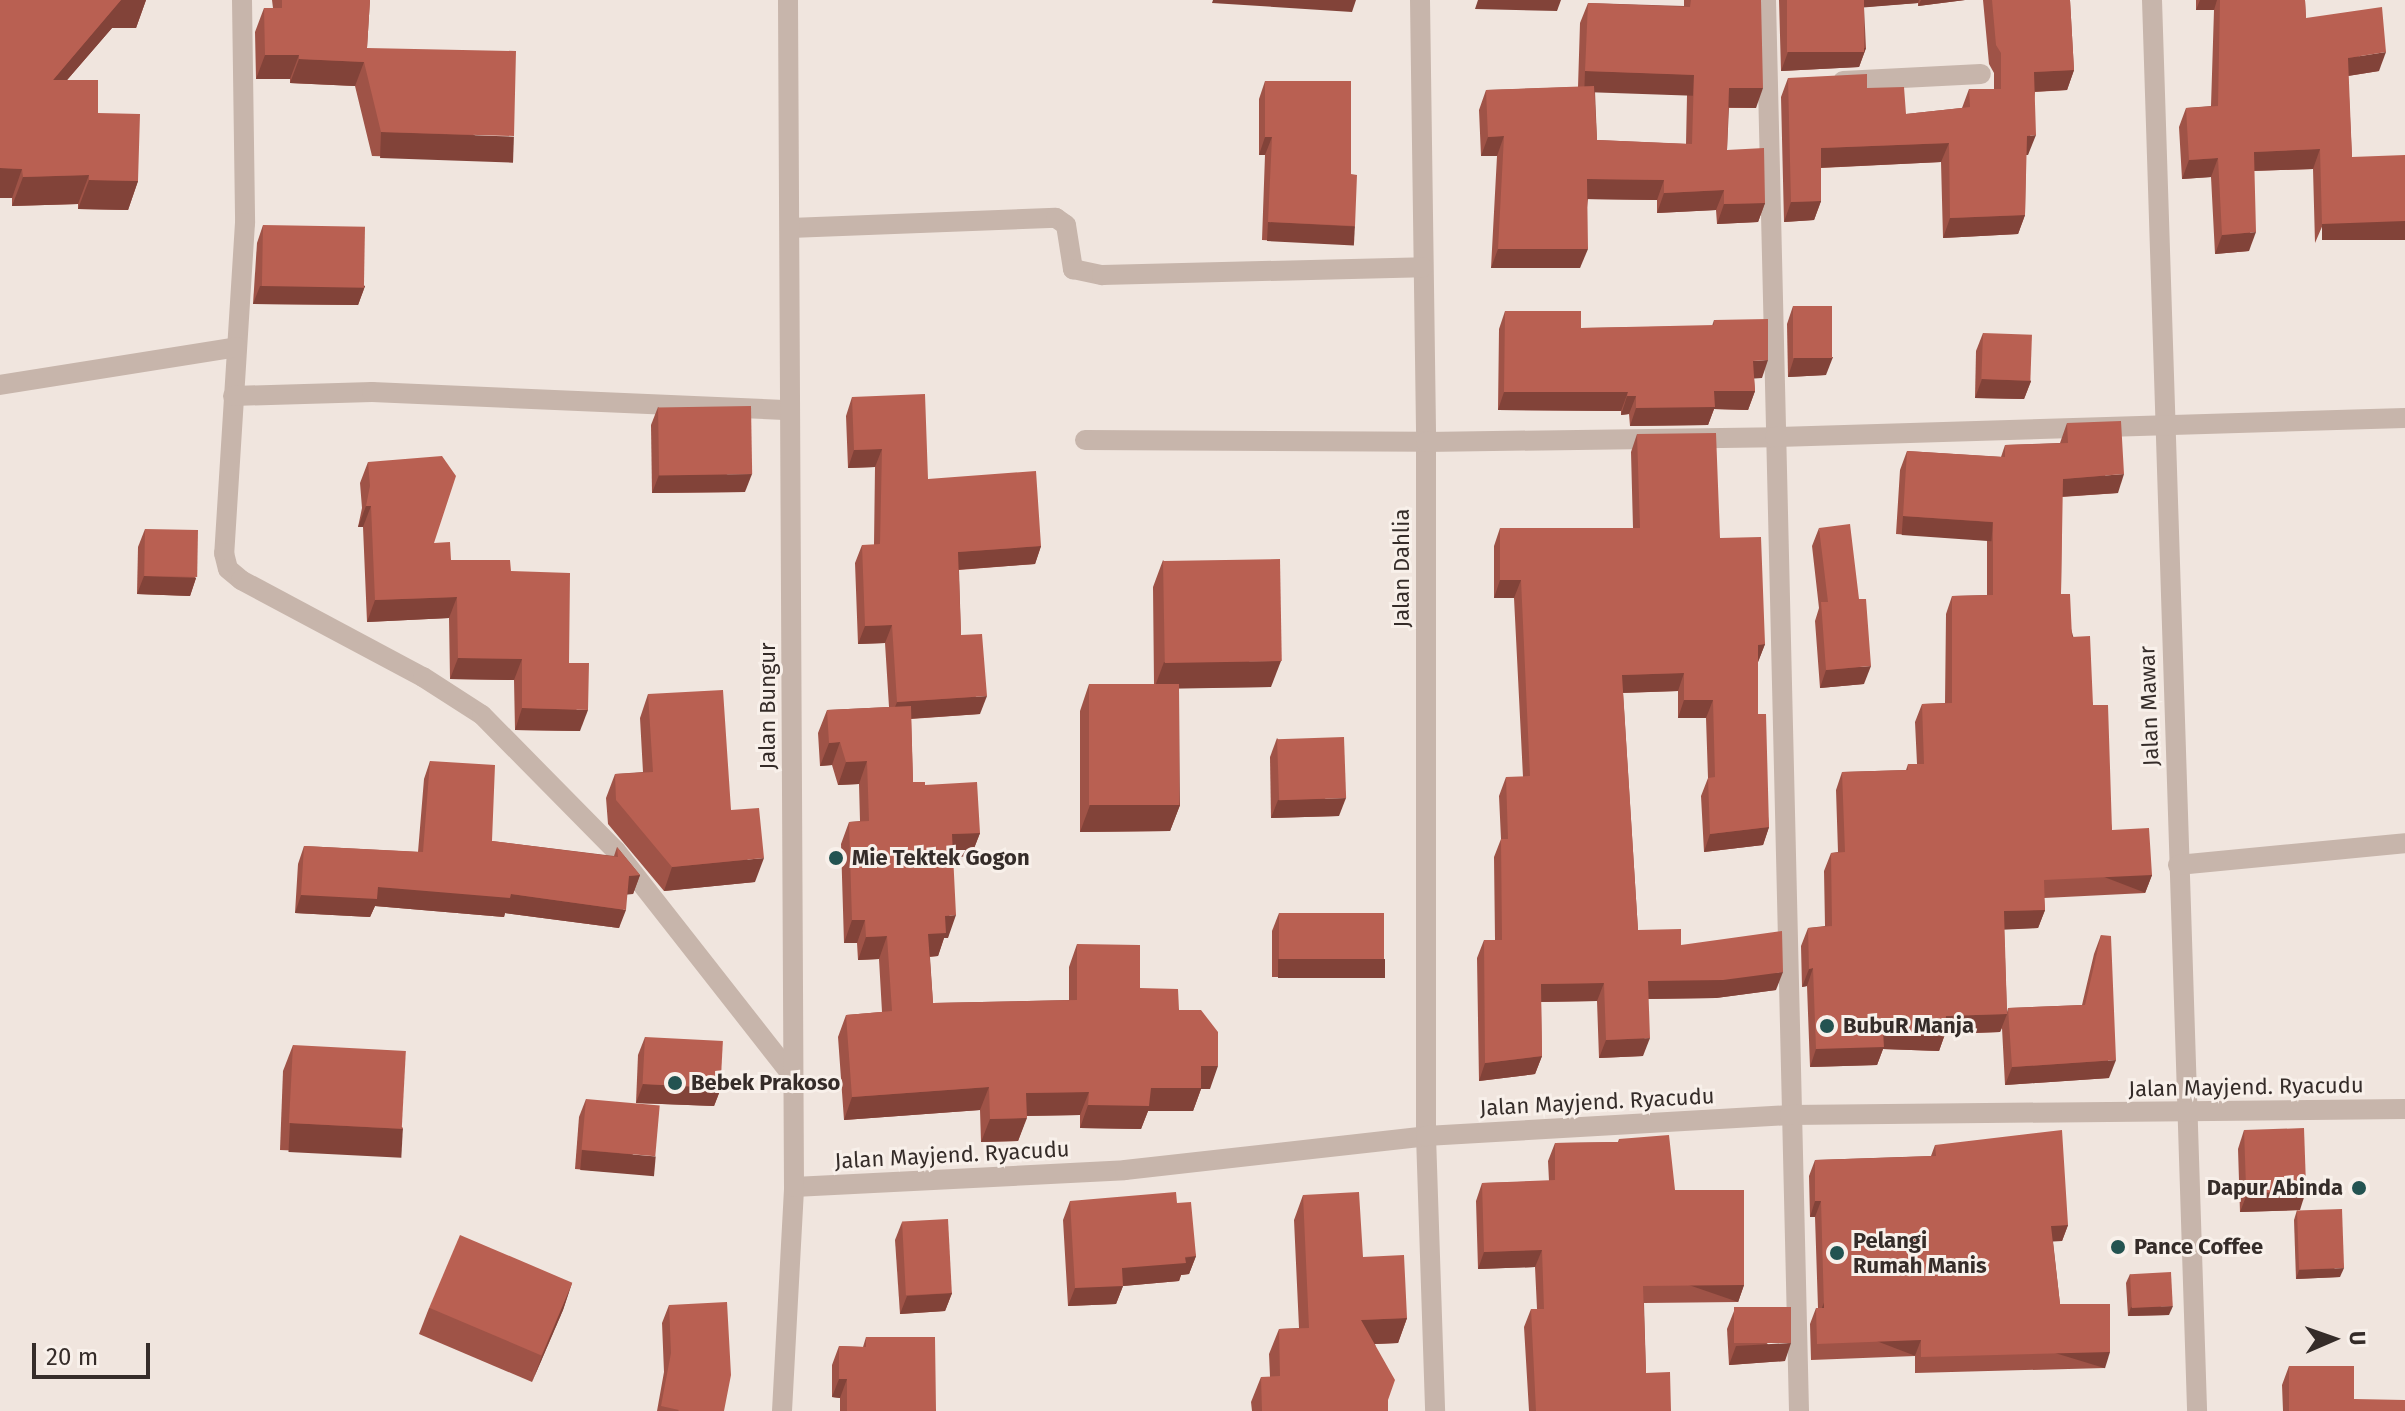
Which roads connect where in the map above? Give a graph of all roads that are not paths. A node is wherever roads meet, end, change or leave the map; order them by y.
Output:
1 (242, 0) edge
2 (788, 0) edge
3 (1420, 0) edge
4 (1766, 0) edge
5 (2152, 0) edge
6 (1981, 74) dead end
7 (1816, 83) edge
8 (790, 228) junction
9 (1423, 267) junction
10 (237, 347) junction
11 (0, 385) edge
12 (233, 396) junction
13 (790, 410) junction
14 (2405, 418) edge
15 (2164, 426) junction
16 (1775, 437) junction
17 (1085, 440) dead end
18 (1426, 442) junction
19 (2405, 843) edge
20 (2178, 865) junction
21 (793, 1077) junction
22 (2405, 1109) edge
23 (2185, 1112) junction
24 (1790, 1115) junction
25 (1426, 1136) junction
26 (794, 1187) junction
27 (782, 1411) edge
28 (1435, 1411) edge
29 (1799, 1411) edge
30 (2197, 1411) edge

1 - 10 street
2 - 8 street, Jalan Bungur
3 - 9 street, Jalan Dahlia
4 - 16 street
5 - 15 street, Jalan Mawar
6 - 7 street
8 - 9 street
8 - 13 street, Jalan Bungur
9 - 18 street, Jalan Dahlia
10 - 11 street
10 - 12 street
12 - 13 street
12 - 21 street
13 - 21 street, Jalan Bungur
14 - 15 street
15 - 16 street
15 - 20 street, Jalan Mawar
16 - 18 street
16 - 24 street
17 - 18 street
18 - 25 street, Jalan Dahlia
19 - 20 street
20 - 23 street, Jalan Mawar
21 - 26 street, Jalan Bungur
22 - 23 street, Jalan Mayjend. Ryacudu
23 - 24 street, Jalan Mayjend. Ryacudu
23 - 30 street, Jalan Mawar
24 - 25 street, Jalan Mayjend. Ryacudu
24 - 29 street
25 - 26 street, Jalan Mayjend. Ryacudu
25 - 28 street, Jalan Dahlia
26 - 27 street, Jalan Bungur

